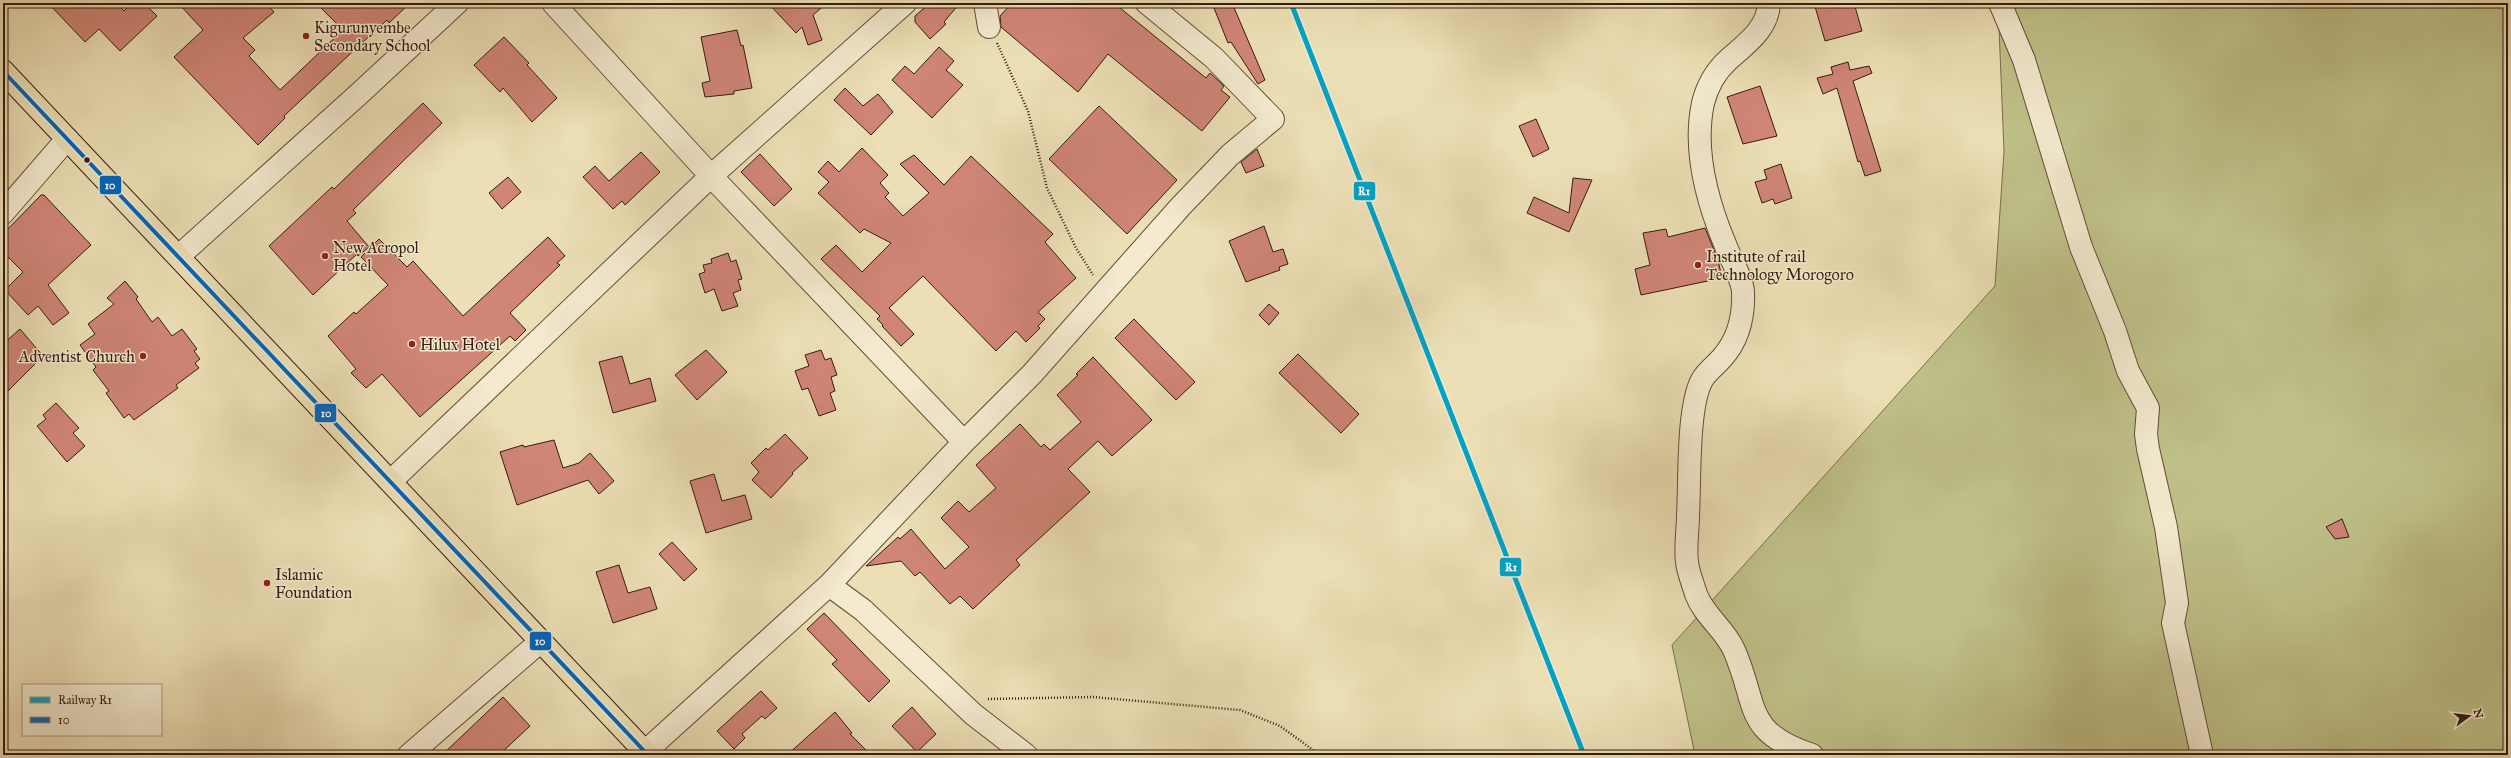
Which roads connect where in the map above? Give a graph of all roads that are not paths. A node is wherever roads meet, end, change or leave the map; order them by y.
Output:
1 (457, 3) edge
2 (553, 3) edge
3 (904, 3) edge
4 (985, 3) edge
5 (1148, 3) edge
6 (1769, 3) edge
7 (2000, 3) edge
8 (989, 26) road end
9 (3, 71) edge
10 (67, 139) junction
11 (711, 176) junction
12 (3, 213) edge
13 (179, 256) junction
14 (964, 442) junction
15 (392, 481) junction
16 (828, 585) junction
17 (540, 641) junction
18 (647, 754) edge
19 (409, 755) edge
20 (1026, 755) edge
21 (1812, 755) edge
22 (2202, 755) edge

1 - 13 street
2 - 11 street
3 - 11 street
4 - 8 street
5 - 14 street
6 - 21 street
7 - 22 street
9 - 10 main road
10 - 12 street
10 - 13 main road
11 - 14 street
11 - 15 street
13 - 15 main road
14 - 16 street
15 - 17 main road
16 - 18 street
16 - 20 street
17 - 18 main road
17 - 19 street

